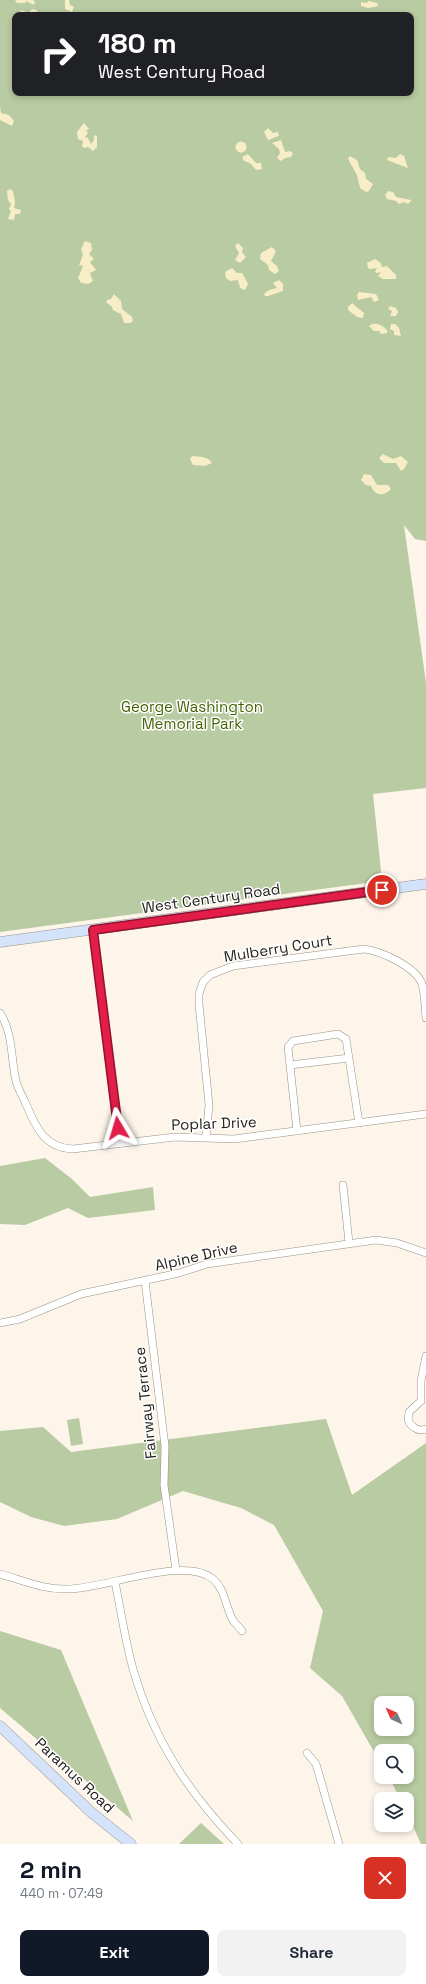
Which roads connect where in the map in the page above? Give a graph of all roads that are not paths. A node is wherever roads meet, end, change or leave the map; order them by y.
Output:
1 (426, 884) edge
2 (93, 930) junction
3 (0, 942) edge
4 (0, 1013) edge
5 (426, 1018) edge
6 (349, 1058) junction
7 (290, 1065) junction
8 (426, 1114) edge
9 (359, 1123) junction
10 (297, 1131) junction
11 (206, 1137) junction
12 (119, 1143) junction
13 (342, 1185) dead end
14 (350, 1242) junction
15 (426, 1253) edge
16 (145, 1281) junction
17 (0, 1323) edge
18 (426, 1356) edge
19 (423, 1403) edge
20 (426, 1429) edge
21 (176, 1570) junction
22 (0, 1574) edge
23 (115, 1582) junction
24 (242, 1631) dead end
25 (0, 1726) edge
26 (307, 1753) dead end
27 (129, 1843) edge
28 (238, 1844) edge
29 (339, 1844) edge

1 - 2 main road, West Century Road
2 - 3 main road, West Century Road
2 - 12 street
4 - 12 street, Poplar Drive
5 - 11 street, Mulberry Court
6 - 7 street
6 - 7 street
6 - 9 street
7 - 10 street
8 - 9 street, Poplar Drive
9 - 10 street, Poplar Drive
10 - 11 street, Poplar Drive
11 - 12 street, Poplar Drive
13 - 14 street
14 - 15 street, Alpine Drive
14 - 16 street, Alpine Drive
16 - 17 street, Alpine Drive
16 - 21 street, Fairway Terrace
18 - 19 street
19 - 20 street
21 - 23 street
21 - 24 street
22 - 23 street
23 - 28 street
25 - 27 main road, Paramus Road
26 - 29 street

